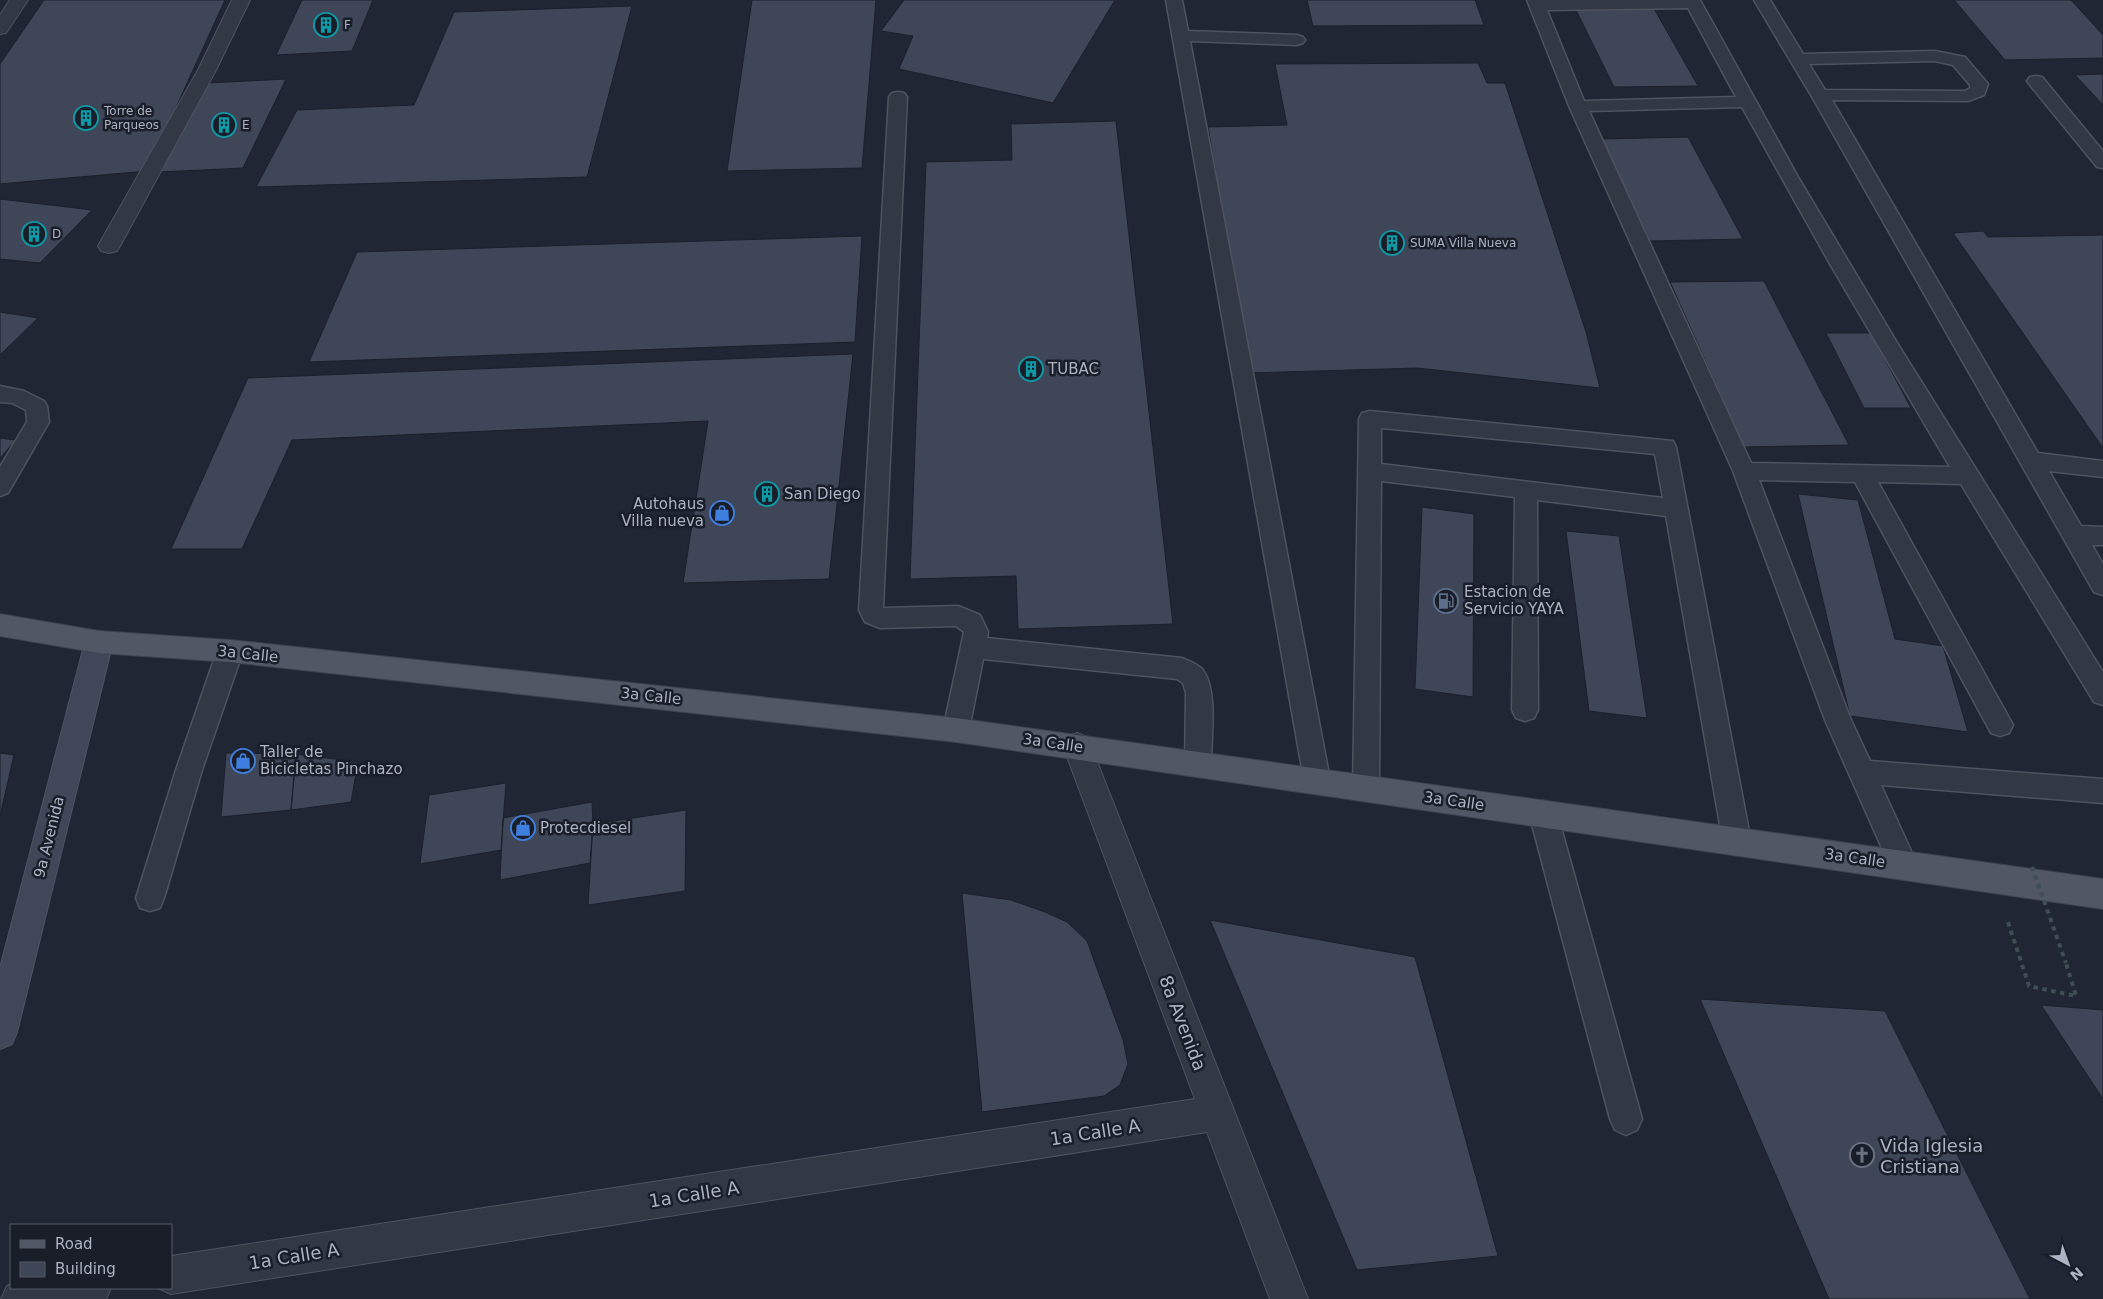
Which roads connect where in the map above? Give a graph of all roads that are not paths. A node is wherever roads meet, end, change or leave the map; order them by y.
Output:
1 (19, 0) edge
2 (241, 0) edge
3 (1174, 0) edge
4 (1762, 0) edge
5 (1693, 1) edge
6 (1536, 2) edge
7 (0, 29) edge
8 (1181, 36) junction
9 (1297, 40) dead end
10 (1796, 59) junction
11 (2036, 81) dead end
12 (1820, 95) junction
13 (898, 97) dead end
14 (1747, 102) junction
15 (1578, 106) junction
16 (2103, 163) edge
17 (109, 246) dead end
18 (0, 394) edge
19 (2030, 460) junction
20 (2103, 469) edge
21 (1370, 472) junction
22 (1744, 472) junction
23 (1862, 474) junction
24 (1966, 476) junction
25 (0, 487) edge
26 (1526, 490) junction
27 (1676, 508) junction
28 (2074, 535) junction
29 (2103, 536) edge
30 (2103, 585) edge
31 (0, 625) edge
32 (99, 642) junction
33 (972, 646) junction
34 (230, 651) junction
35 (2103, 694) edge
36 (1525, 710) dead end
37 (2000, 725) dead end
38 (956, 730) junction
39 (1077, 746) junction
40 (1198, 763) junction
41 (1862, 772) junction
42 (1316, 780) junction
43 (1366, 788) junction
44 (2103, 791) edge
45 (1543, 813) junction
46 (1737, 842) junction
47 (1903, 864) junction
48 (2103, 894) edge
49 (150, 898) dead end
50 (0, 1032) edge
51 (1217, 1113) junction
52 (1626, 1118) dead end
53 (172, 1276) edge
54 (85, 1289) edge
55 (20, 1299) edge
56 (1289, 1299) edge

1 - 7 street
2 - 17 street
3 - 8 lane
4 - 10 lane
5 - 6 lane
5 - 14 lane
6 - 15 lane
8 - 9 lane
8 - 42 lane
10 - 12 lane
10 - 12 lane
11 - 16 lane
12 - 19 lane
13 - 33 lane
14 - 15 lane
14 - 24 lane
15 - 22 lane
18 - 25 lane
19 - 20 lane
19 - 28 lane
21 - 26 lane
21 - 27 lane
21 - 43 lane
22 - 23 lane
22 - 41 lane
23 - 24 lane
23 - 37 lane
24 - 35 lane
26 - 27 lane
26 - 36 lane
27 - 46 lane
28 - 29 lane
28 - 30 lane
31 - 32 main road, 3a Calle
32 - 34 main road, 3a Calle
32 - 50 street, 9a Avenida
33 - 38 lane
33 - 40 lane
34 - 38 main road, 3a Calle
34 - 49 lane
38 - 39 main road, 3a Calle
39 - 40 main road, 3a Calle
39 - 51 street, 8a Avenida
40 - 42 main road, 3a Calle
41 - 44 lane
41 - 47 lane
42 - 43 main road, 3a Calle
43 - 45 main road, 3a Calle
45 - 46 main road, 3a Calle
45 - 52 lane
46 - 47 main road, 3a Calle
47 - 48 main road, 3a Calle
51 - 53 street, 1a Calle A
51 - 56 street, 8a Avenida
54 - 55 street

